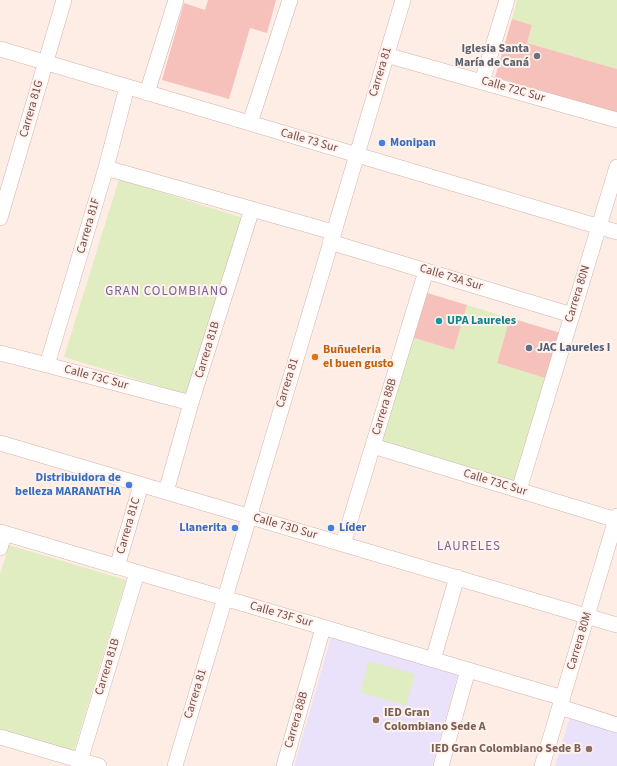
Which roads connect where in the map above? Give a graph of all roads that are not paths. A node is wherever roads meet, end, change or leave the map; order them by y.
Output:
1 (64, 0) edge
2 (176, 0) edge
3 (290, 0) edge
4 (403, 0) edge
5 (507, 0) edge
6 (0, 49) edge
7 (386, 55) junction
8 (46, 63) junction
9 (482, 82) junction
10 (127, 87) junction
11 (147, 93) junction
12 (617, 120) edge
13 (250, 123) junction
14 (356, 155) junction
15 (617, 167) edge
16 (106, 168) junction
17 (252, 209) junction
18 (0, 218) edge
19 (599, 227) junction
20 (617, 232) edge
21 (332, 237) junction
22 (426, 271) junction
23 (572, 315) junction
24 (0, 353) edge
25 (48, 365) junction
26 (191, 403) junction
27 (0, 443) edge
28 (373, 446) junction
29 (141, 485) junction
30 (519, 490) junction
31 (166, 492) junction
32 (249, 516) junction
33 (617, 518) edge
34 (1, 538) edge
35 (343, 544) junction
36 (117, 567) junction
37 (137, 573) junction
38 (457, 577) junction
39 (224, 599) junction
40 (587, 616) junction
41 (617, 625) edge
42 (323, 628) junction
43 (433, 660) junction
44 (468, 670) junction
45 (561, 702) junction
46 (617, 725) edge
47 (0, 737) edge
48 (80, 760) junction
49 (98, 766) edge
50 (175, 766) edge
51 (284, 766) edge
52 (441, 766) edge
53 (542, 766) edge

1 - 8 street, Carrera 81G
2 - 11 street
3 - 13 street
4 - 7 street, Carrera 81
5 - 9 street
6 - 8 street, Calle 73 Sur
7 - 9 street, Calle 72C Sur
7 - 14 street, Carrera 81
8 - 10 street, Calle 73 Sur
8 - 18 street, Carrera 81G
9 - 12 street, Calle 72C Sur
10 - 11 street, Calle 73 Sur
10 - 16 street, Carrera 81F
11 - 13 street, Calle 73 Sur
13 - 14 street, Calle 73 Sur
14 - 19 street, Calle 73 Sur
14 - 21 street, Carrera 81
15 - 19 street, Carrera 80N
16 - 17 street, Calle 73A Sur
16 - 25 street, Carrera 81F
17 - 21 street, Calle 73A Sur
17 - 26 street, Carrera 81B
19 - 20 street, Calle 73 Sur
19 - 23 street, Carrera 80N
21 - 22 street, Calle 73A Sur
21 - 32 street, Carrera 81
22 - 23 street, Calle 73A Sur
22 - 28 street, Carrera 88B
23 - 30 street, Carrera 80N
24 - 25 street, Calle 73C Sur
25 - 26 street, Calle 73C Sur
26 - 31 street, Carrera 81B
27 - 29 street, Calle 73D Sur
28 - 30 street, Calle 73C Sur
28 - 35 street, Carrera 88B
29 - 31 street, Calle 73D Sur
29 - 36 street, Carrera 81C
30 - 33 street, Calle 73C Sur
31 - 32 street, Calle 73D Sur
32 - 35 street, Calle 73D Sur
32 - 39 street, Carrera 81
33 - 40 street, Carrera 80M
34 - 36 street, Calle 73F Sur
35 - 38 street, Calle 73D Sur
36 - 37 street, Calle 73F Sur
37 - 39 street, Calle 73F Sur
37 - 48 street, Carrera 81B
38 - 40 street, Calle 73D Sur
38 - 43 street
39 - 42 street, Calle 73F Sur
39 - 50 street, Carrera 81
40 - 41 street, Calle 73D Sur
40 - 45 street, Carrera 80M
42 - 43 street, Calle 73F Sur
42 - 51 street, Carrera 88B
43 - 44 street, Calle 73F Sur
44 - 45 street, Calle 73F Sur
44 - 52 street
45 - 46 street, Calle 73F Sur
45 - 53 street, Carrera 80M
47 - 48 street
48 - 49 street

